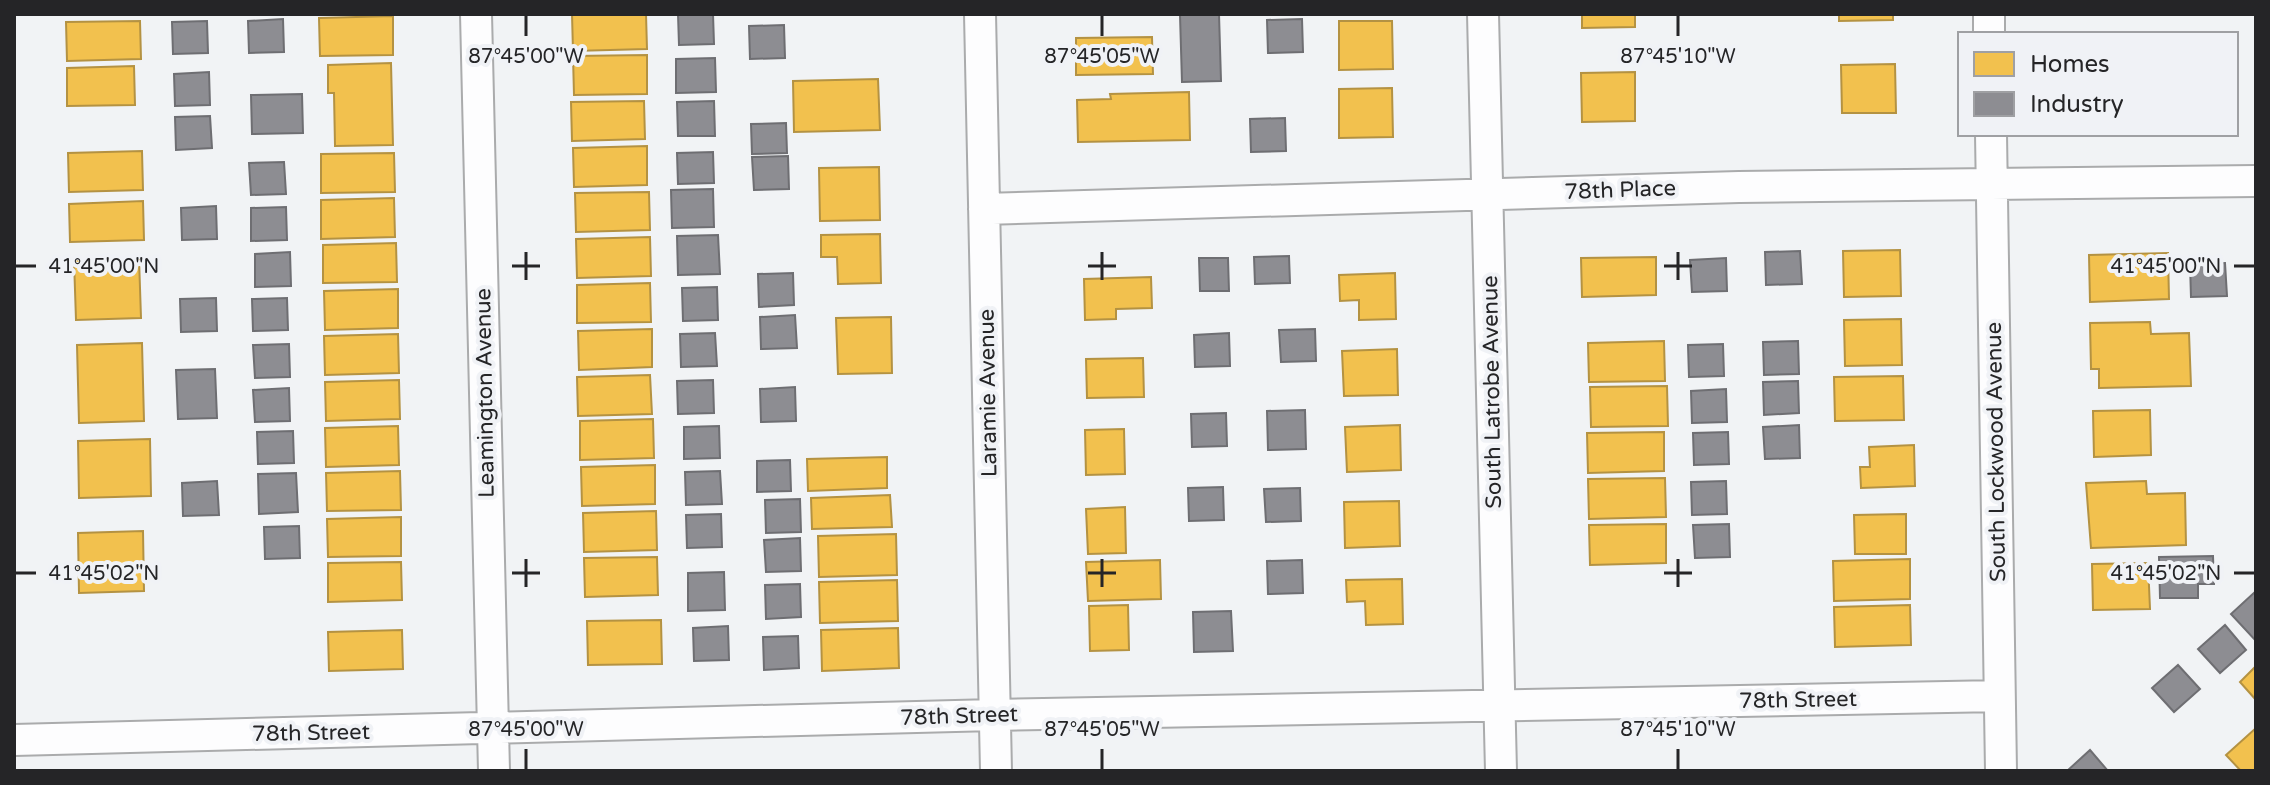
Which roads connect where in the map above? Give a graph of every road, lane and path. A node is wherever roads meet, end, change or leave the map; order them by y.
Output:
1 (476, 14) edge
2 (980, 14) edge
3 (1483, 14) edge
4 (1991, 136) edge
5 (2256, 181) edge
6 (1993, 186) junction
7 (1487, 194) junction
8 (984, 209) junction
9 (1999, 696) junction
10 (1499, 706) junction
11 (994, 715) junction
12 (492, 728) junction
13 (14, 740) edge
14 (494, 771) edge
15 (996, 771) edge
16 (1501, 771) edge
17 (2001, 771) edge

1 - 12 street, Leamington Avenue
2 - 8 street, Laramie Avenue
3 - 7 street, South Latrobe Avenue
4 - 6 street, South Lockwood Avenue
5 - 6 street, 78th Place
6 - 7 street, 78th Place
6 - 9 street, South Lockwood Avenue
7 - 8 street, 78th Place
7 - 10 street, South Latrobe Avenue
8 - 11 street, Laramie Avenue
9 - 10 street, 78th Street
9 - 17 street, South Lockwood Avenue
10 - 11 street, 78th Street
10 - 16 street, South Latrobe Avenue
11 - 12 street, 78th Street
11 - 15 street, Laramie Avenue
12 - 13 street, 78th Street
12 - 14 street, Leamington Avenue

